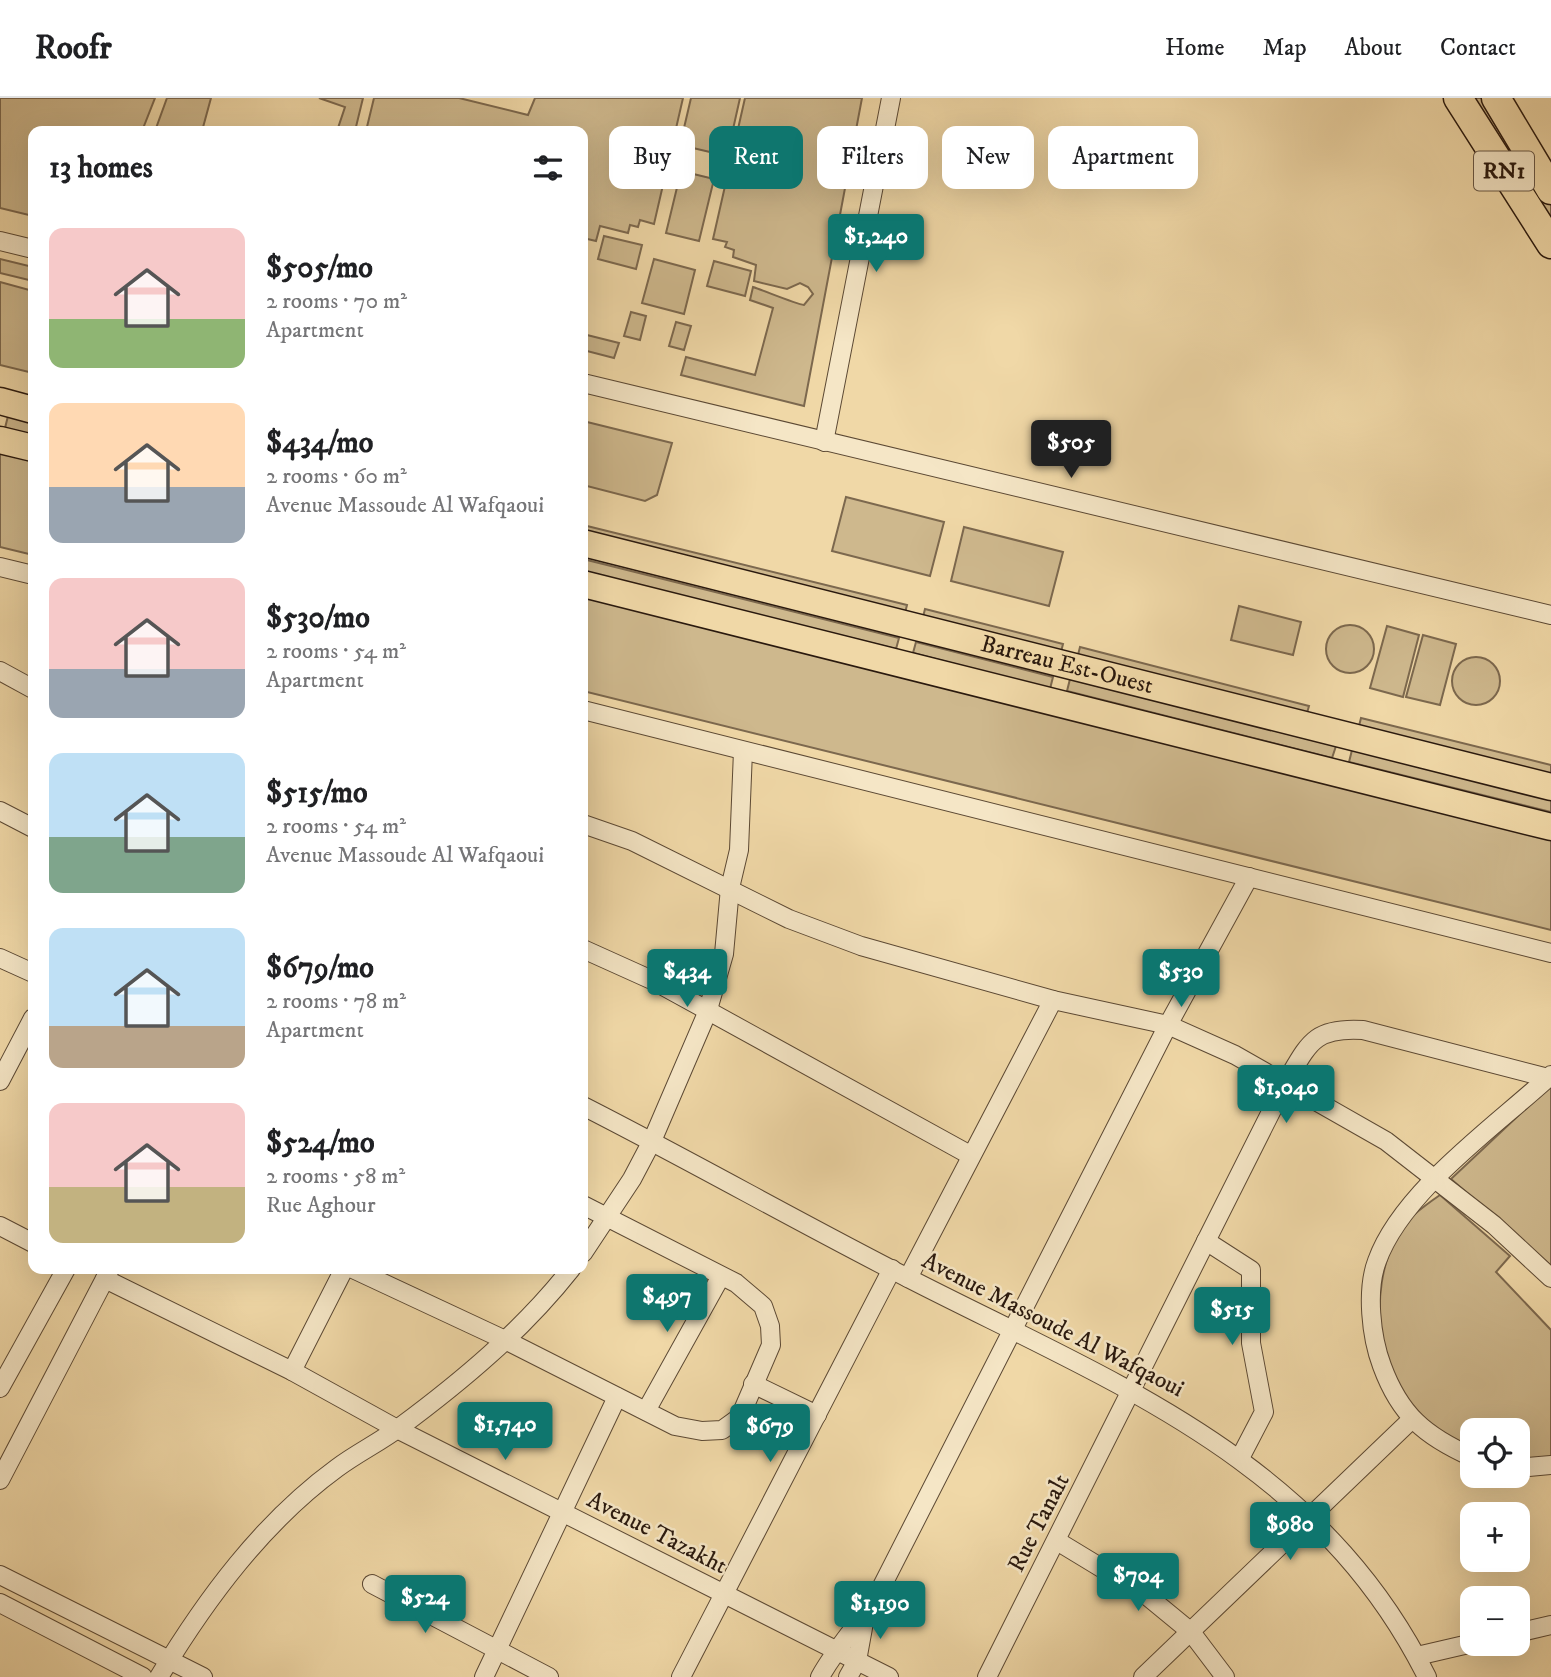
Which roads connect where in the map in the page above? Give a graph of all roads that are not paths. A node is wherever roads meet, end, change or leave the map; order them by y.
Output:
1 (891, 98) edge
2 (1458, 98) edge
3 (1499, 102) edge
4 (1551, 160) edge
5 (1551, 190) edge
6 (0, 241) edge
7 (1551, 244) edge
8 (28, 248) edge
9 (588, 384) edge
10 (0, 401) edge
11 (28, 409) edge
12 (0, 440) edge
13 (824, 442) junction
14 (28, 447) edge
15 (588, 544) edge
16 (0, 567) edge
17 (28, 574) edge
18 (588, 585) edge
19 (1551, 615) edge
20 (0, 671) edge
21 (28, 686) edge
22 (588, 711) edge
23 (743, 751) junction
24 (1551, 787) edge
25 (0, 811) edge
26 (28, 825) edge
27 (588, 826) edge
28 (1551, 827) edge
29 (1250, 877) junction
30 (730, 888) junction
31 (588, 951) edge
32 (1551, 953) edge
33 (0, 958) edge
34 (28, 971) edge
35 (1053, 1000) junction
36 (706, 1013) junction
37 (1168, 1025) junction
38 (28, 1028) edge
39 (1549, 1077) edge
40 (0, 1081) edge
41 (1286, 1082) junction
42 (588, 1109) edge
43 (652, 1141) junction
44 (970, 1155) junction
45 (1436, 1178) junction
46 (588, 1208) edge
47 (608, 1218) junction
48 (0, 1226) edge
49 (28, 1240) edge
50 (1206, 1241) junction
51 (588, 1246) edge
52 (900, 1273) junction
53 (63, 1274) edge
54 (107, 1274) edge
55 (341, 1274) edge
56 (370, 1274) edge
57 (567, 1274) edge
58 (721, 1276) junction
59 (1551, 1278) edge
60 (1013, 1329) junction
61 (505, 1340) junction
62 (292, 1371) junction
63 (753, 1384) junction
64 (0, 1388) edge
65 (1132, 1390) junction
66 (617, 1397) junction
67 (646, 1411) junction
68 (817, 1415) junction
69 (1411, 1420) junction
70 (397, 1429) junction
71 (1460, 1452) edge
72 (1240, 1458) junction
73 (1551, 1465) edge
74 (1530, 1467) edge
75 (0, 1480) edge
76 (563, 1513) junction
77 (1310, 1517) junction
78 (1057, 1541) junction
79 (0, 1575) edge
80 (372, 1584) dead end
81 (723, 1594) junction
82 (0, 1603) edge
83 (866, 1615) junction
84 (1551, 1625) edge
85 (1530, 1630) edge
86 (1191, 1632) junction
87 (1460, 1646) edge
88 (836, 1649) junction
89 (497, 1651) junction
90 (1417, 1656) junction
91 (169, 1660) junction
92 (853, 1669) edge
93 (143, 1677) edge
94 (159, 1677) edge
95 (203, 1677) edge
96 (484, 1677) edge
97 (548, 1677) edge
98 (681, 1677) edge
99 (820, 1677) edge
100 (888, 1677) edge
101 (988, 1677) edge
102 (1143, 1677) edge
103 (1225, 1677) edge
104 (1427, 1677) edge

1 - 13 street
2 - 7 highway, RN1
3 - 4 highway
3 - 5 highway, RN1
6 - 8 street
9 - 13 street
10 - 11 main road
12 - 14 main road
13 - 19 street
15 - 24 main road, Barreau Est-Ouest
16 - 17 street
18 - 28 main road, Barreau Est-Ouest
20 - 21 street
22 - 23 street
23 - 29 street
23 - 30 street
25 - 26 street
27 - 30 street
29 - 32 street
29 - 37 street
30 - 35 street
30 - 36 street
31 - 36 street
33 - 34 street
35 - 37 street
35 - 44 street
36 - 43 street
36 - 44 street
37 - 41 street
37 - 60 street
38 - 40 street
39 - 41 street, Rue Tanalt
39 - 45 street
41 - 45 street
41 - 50 street, Rue Tanalt
42 - 43 street, Avenue Massoude Al Wafqaoui
43 - 47 street
43 - 52 street, Avenue Massoude Al Wafqaoui
44 - 52 street
45 - 59 street
45 - 69 street
46 - 47 street
47 - 51 street
47 - 58 street
48 - 49 street
50 - 65 street, Rue Tanalt
50 - 72 street
52 - 60 street, Avenue Massoude Al Wafqaoui
52 - 68 street
53 - 64 street
54 - 62 street, Avenue Tazakht
54 - 75 street
55 - 62 street
56 - 61 street
57 - 61 street
58 - 63 street
58 - 67 street
60 - 65 street, Avenue Massoude Al Wafqaoui
60 - 83 street
61 - 66 street
61 - 70 street
62 - 70 street, Avenue Tazakht
63 - 67 street
63 - 68 street
65 - 72 street, Avenue Massoude Al Wafqaoui
65 - 78 street, Rue Tanalt
66 - 67 street
66 - 76 street
68 - 81 street
69 - 71 street
69 - 77 street
70 - 76 street, Avenue Tazakht
70 - 91 street
72 - 77 street, Avenue Massoude Al Wafqaoui
73 - 74 street
76 - 81 street, Avenue Tazakht
76 - 89 street
77 - 86 street
77 - 90 street, Avenue Massoude Al Wafqaoui
78 - 86 street
78 - 101 street, Rue Tanalt
79 - 91 street
80 - 89 street
81 - 88 street, Avenue Tazakht
81 - 98 street
82 - 93 street
83 - 88 street
83 - 92 street
84 - 85 street
86 - 102 street
86 - 103 street
87 - 90 street
88 - 92 street, Avenue Tazakht
88 - 99 street
89 - 96 street
89 - 97 street
90 - 104 street, Avenue Massoude Al Wafqaoui
91 - 94 street
91 - 95 street
92 - 100 street, Avenue Tazakht

